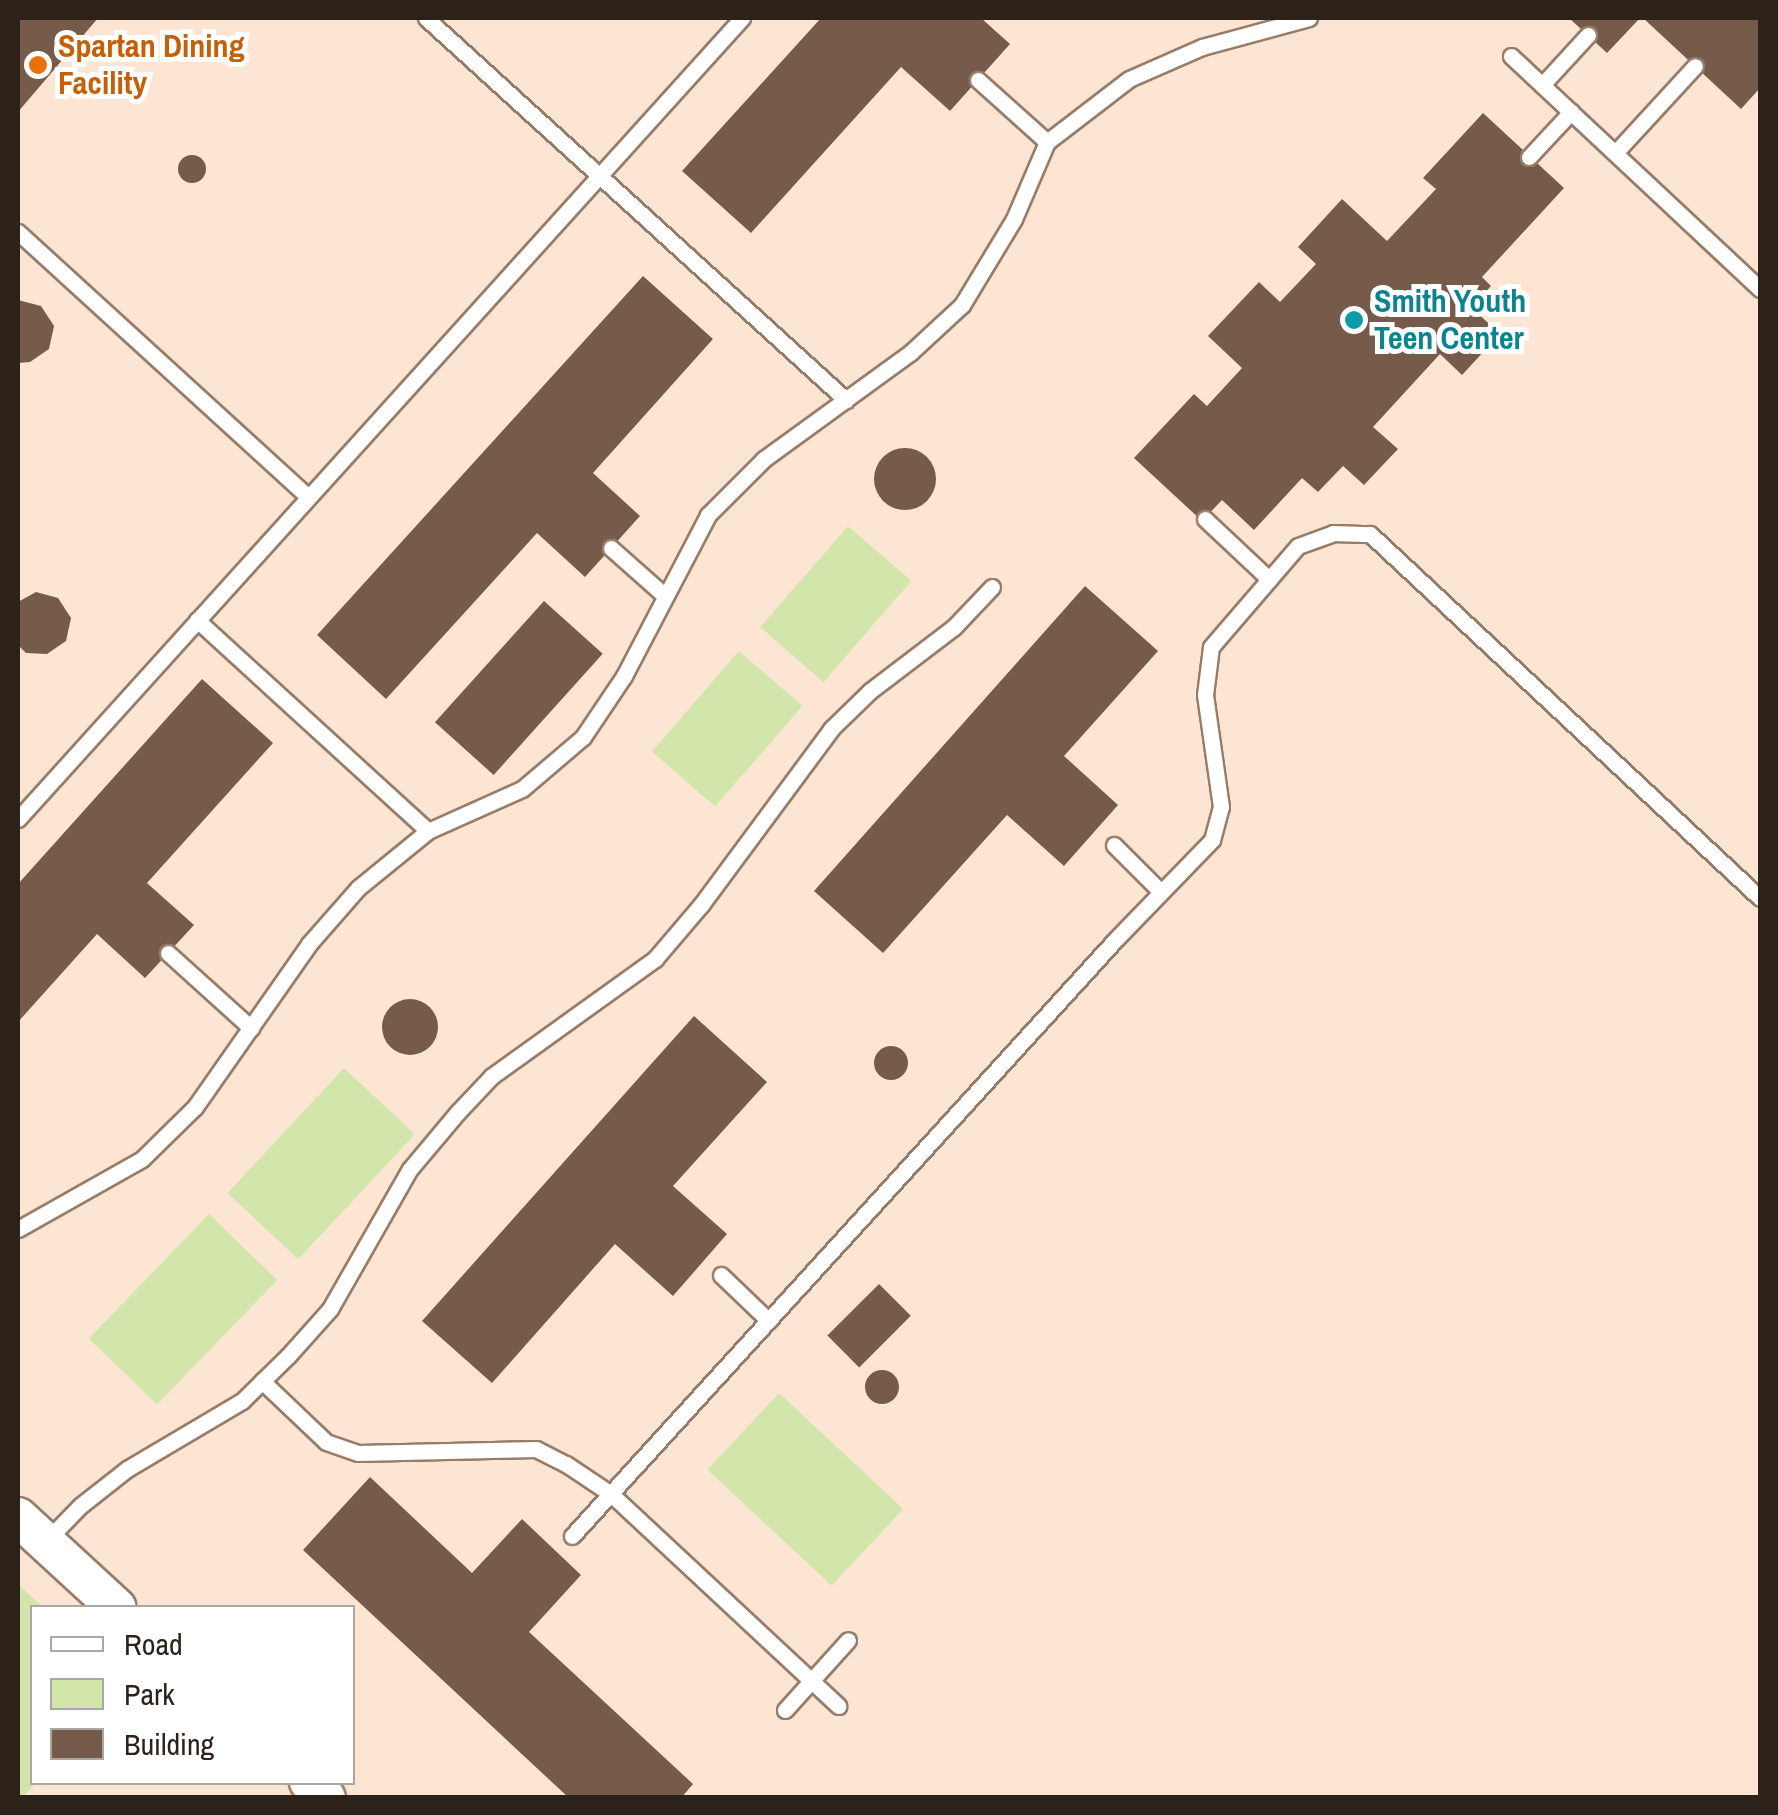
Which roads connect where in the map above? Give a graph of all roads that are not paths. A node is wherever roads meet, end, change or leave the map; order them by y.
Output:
1 (426, 18) edge
2 (742, 18) edge
3 (1308, 18) edge
4 (1588, 35) dead end
5 (1511, 56) dead end
6 (1695, 66) dead end
7 (978, 80) dead end
8 (1542, 85) junction
9 (1571, 112) junction
10 (1047, 142) junction
11 (1615, 153) junction
12 (1530, 157) dead end
13 (600, 176) junction
14 (18, 232) edge
15 (1760, 289) edge
16 (846, 400) junction
17 (308, 497) junction
18 (1205, 519) dead end
19 (611, 548) dead end
20 (1269, 579) junction
21 (992, 588) dead end
22 (664, 595) junction
23 (197, 620) junction
24 (18, 819) edge
25 (428, 831) junction
26 (1114, 845) dead end
27 (1160, 891) junction
28 (1760, 898) edge
29 (168, 953) dead end
30 (251, 1028) junction
31 (18, 1229) edge
32 (720, 1275) dead end
33 (769, 1320) junction
34 (262, 1381) junction
35 (611, 1494) junction
36 (18, 1517) edge
37 (572, 1536) dead end
38 (45, 1542) junction
39 (114, 1605) edge
40 (848, 1640) dead end
41 (811, 1680) junction
42 (838, 1706) dead end
43 (784, 1710) dead end

1 - 13 lane
2 - 13 lane
3 - 10 lane
4 - 8 lane
5 - 8 lane
6 - 11 lane
7 - 10 lane
8 - 9 lane
9 - 11 lane
9 - 12 lane
10 - 16 lane
11 - 15 lane
13 - 16 lane
13 - 17 lane
14 - 17 lane
16 - 22 lane
17 - 23 lane
18 - 20 lane
19 - 22 lane
20 - 27 lane
20 - 28 lane
21 - 34 lane
22 - 25 lane
23 - 24 lane
23 - 25 lane
25 - 30 lane
26 - 27 lane
27 - 33 lane
29 - 30 lane
30 - 31 lane
32 - 33 lane
33 - 35 lane
34 - 35 lane
34 - 38 lane
35 - 37 lane
35 - 41 lane
36 - 38 street
38 - 39 street
40 - 41 lane
41 - 42 lane
41 - 43 lane

